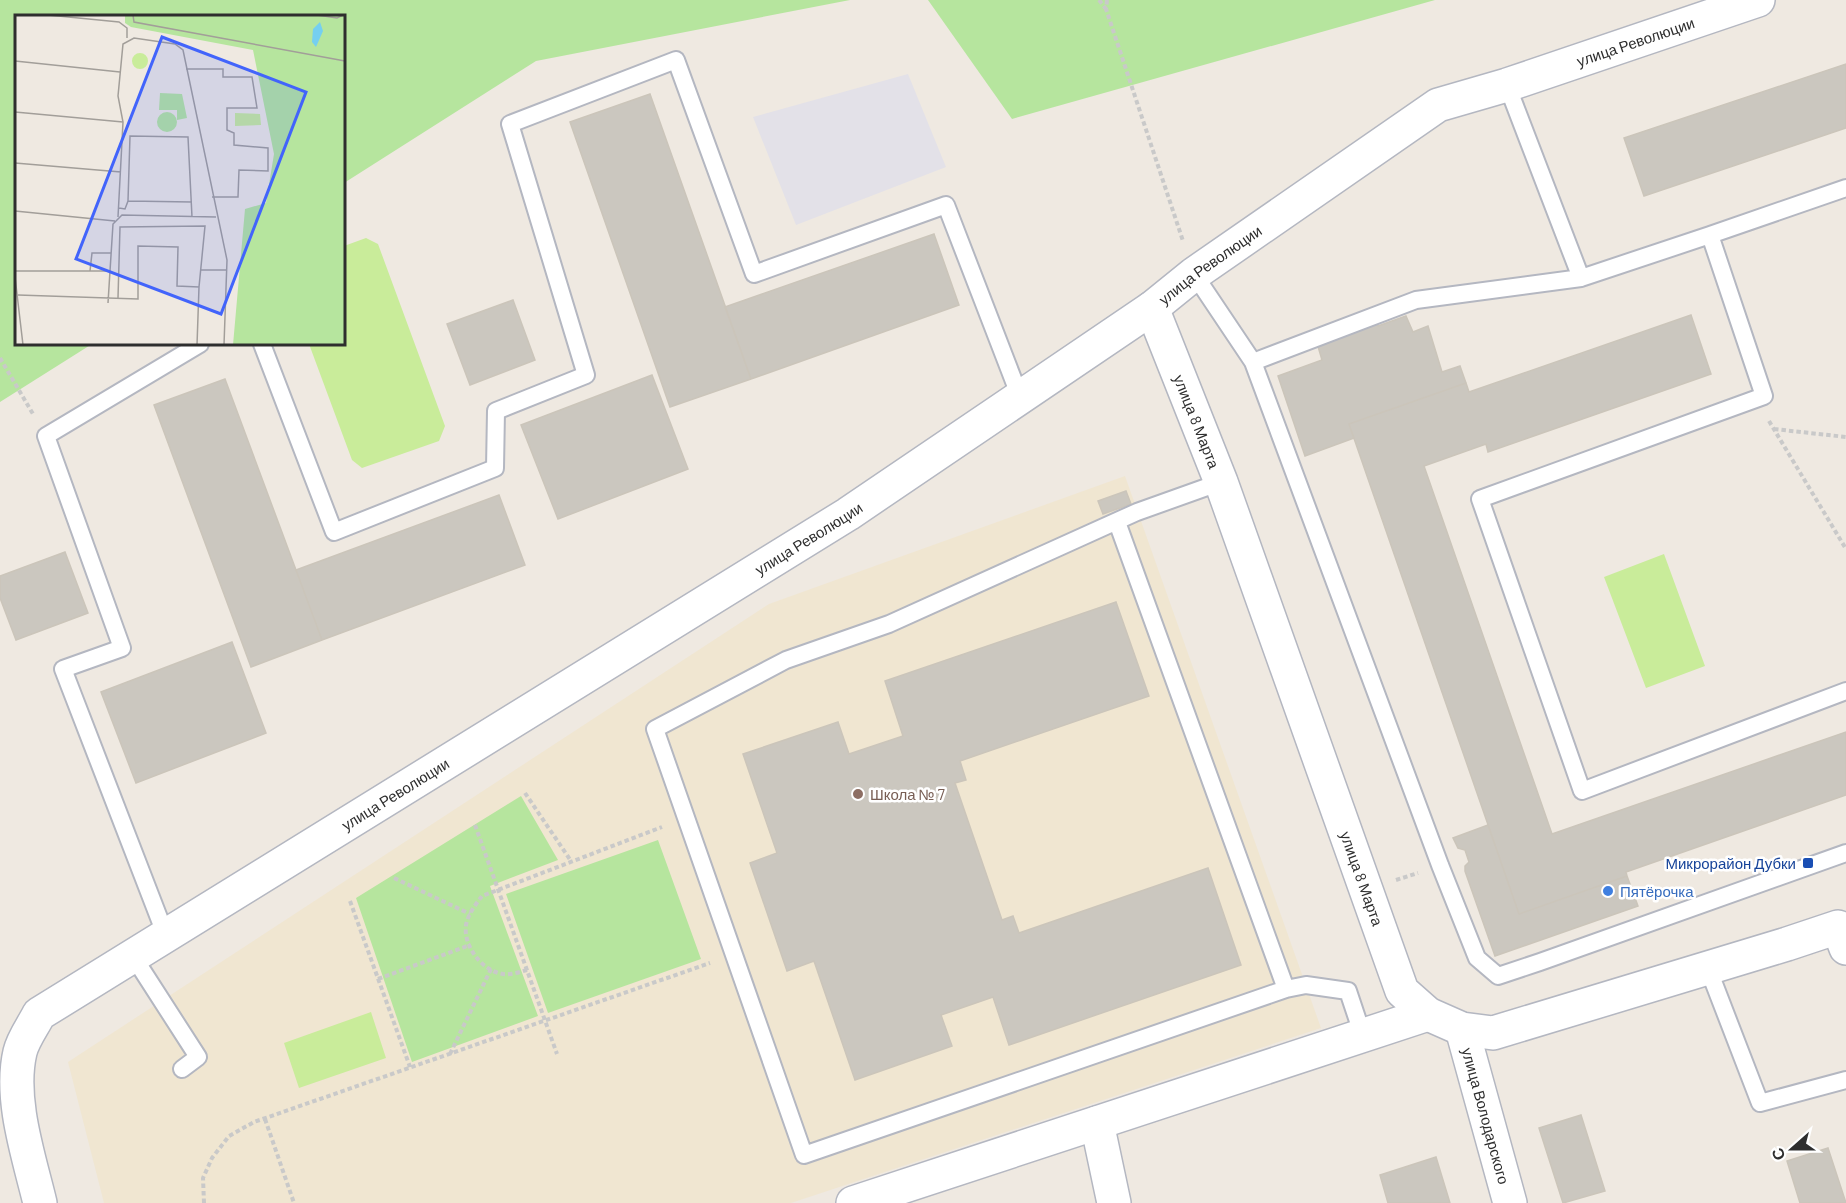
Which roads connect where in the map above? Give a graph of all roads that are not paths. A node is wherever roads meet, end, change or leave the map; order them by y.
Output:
1 (1758, 0) edge
2 (1507, 85) junction
3 (1846, 188) edge
4 (1710, 235) junction
5 (1194, 274) junction
6 (1581, 278) junction
7 (1152, 308) junction
8 (198, 345) edge
9 (262, 345) edge
10 (1253, 362) junction
11 (1020, 397) junction
12 (1221, 482) junction
13 (1117, 522) junction
14 (1846, 691) edge
15 (1846, 853) edge
16 (1843, 933) edge
17 (166, 936) junction
18 (133, 956) junction
19 (1708, 968) junction
20 (1286, 989) junction
21 (1428, 1014) junction
22 (1462, 1029) junction
23 (1364, 1036) junction
24 (182, 1070) dead end
25 (1846, 1080) edge
26 (1097, 1123) junction
27 (40, 1203) edge
28 (853, 1203) edge
29 (1114, 1203) edge
30 (1510, 1203) edge

1 - 2 street, улица Революции
2 - 5 street, улица Революции
2 - 6 lane
3 - 4 lane
4 - 6 lane
4 - 14 lane
5 - 7 street, улица Революции
5 - 10 lane
6 - 10 lane
7 - 11 street, улица Революции
7 - 12 street, улица 8 Марта
8 - 17 lane
9 - 11 lane
10 - 15 lane
11 - 17 street, улица Революции
12 - 13 lane
12 - 21 street, улица 8 Марта
13 - 20 lane
13 - 20 lane
16 - 19 street, улица 8 Марта
17 - 18 street, улица Революции
18 - 24 lane
18 - 27 street, улица Революции
19 - 22 street, улица 8 Марта
19 - 25 lane
20 - 23 lane
21 - 22 street, улица 8 Марта
21 - 23 street
22 - 30 street, улица Володарского
23 - 26 street
26 - 28 street
26 - 29 street

